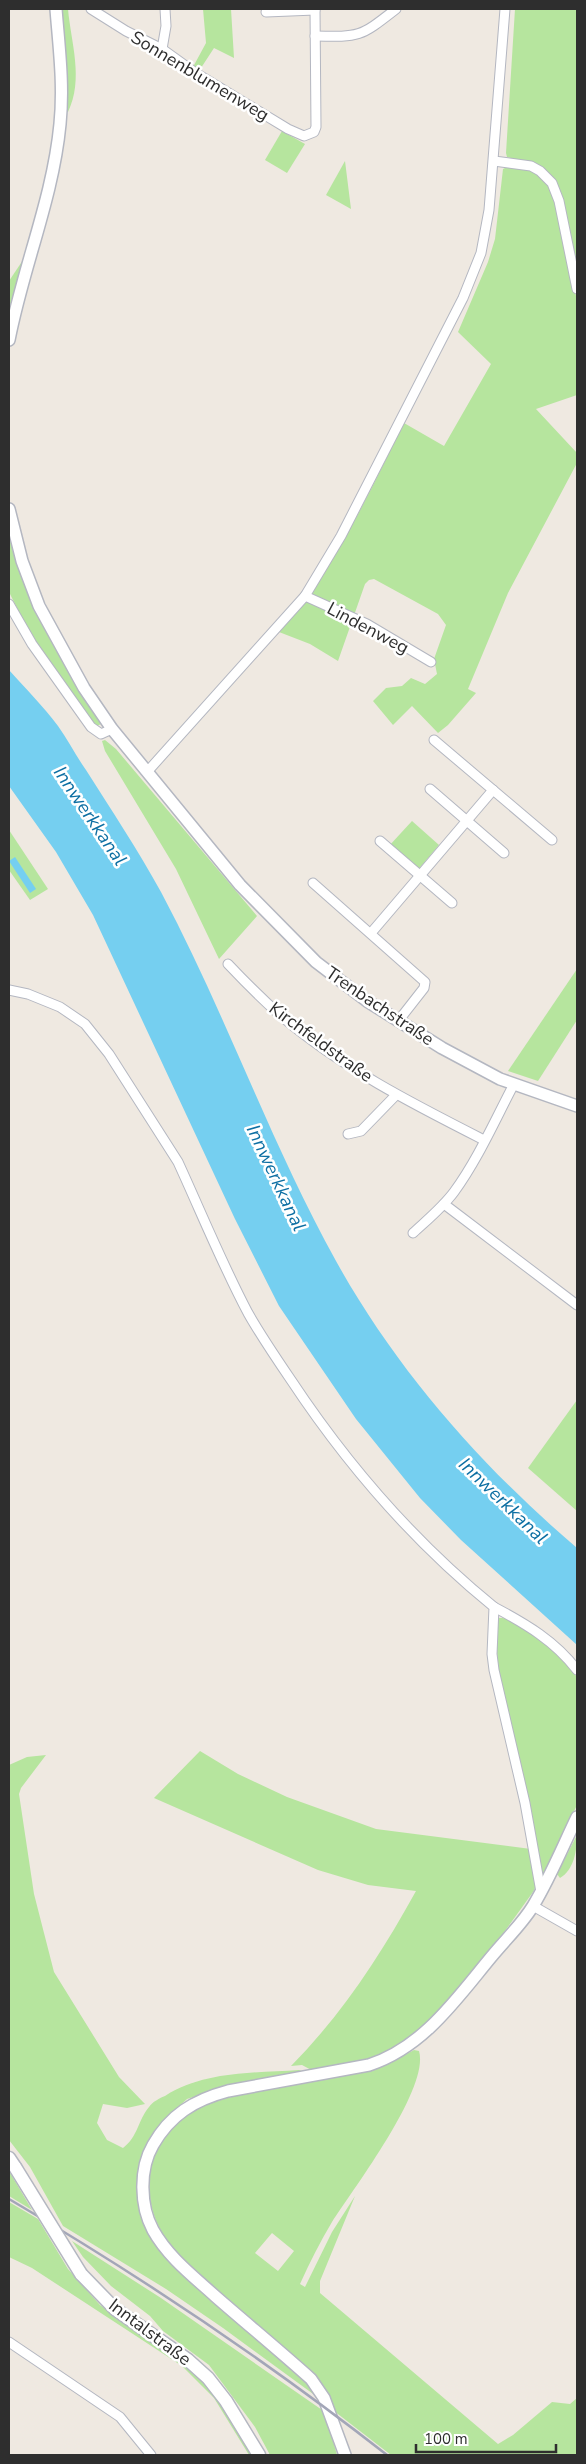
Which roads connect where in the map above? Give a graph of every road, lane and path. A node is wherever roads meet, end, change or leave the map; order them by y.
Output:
1 (56, 9) edge
2 (91, 9) edge
3 (165, 9) edge
4 (396, 9) edge
5 (504, 9) edge
6 (316, 10) edge
7 (266, 12) dead end
8 (315, 36) junction
9 (162, 49) junction
10 (494, 160) junction
11 (577, 289) edge
12 (9, 340) edge
13 (9, 509) edge
14 (305, 596) junction
15 (9, 604) edge
16 (431, 662) dead end
17 (112, 729) junction
18 (434, 740) dead end
19 (147, 772) junction
20 (430, 789) dead end
21 (493, 790) junction
22 (468, 822) junction
23 (552, 840) dead end
24 (380, 842) dead end
25 (504, 853) dead end
26 (419, 876) junction
27 (314, 883) dead end
28 (452, 903) dead end
29 (370, 933) junction
30 (228, 964) dead end
31 (9, 990) edge
32 (398, 1020) junction
33 (514, 1084) junction
34 (396, 1095) junction
35 (577, 1106) edge
36 (348, 1134) dead end
37 (484, 1140) junction
38 (444, 1204) junction
39 (413, 1233) dead end
40 (577, 1305) edge
41 (494, 1607) junction
42 (577, 1670) edge
43 (577, 1817) edge
44 (541, 1892) junction
45 (533, 1906) junction
46 (577, 1931) edge
47 (12, 2163) edge
48 (9, 2342) edge
49 (151, 2455) edge
50 (259, 2455) edge
51 (345, 2455) edge

1 - 12 street
2 - 9 street, Sonnenblumenweg
3 - 9 street
4 - 8 street
5 - 10 street
6 - 7 street
6 - 8 street
8 - 9 street, Sonnenblumenweg
10 - 11 street
10 - 14 street
13 - 17 street, Trenbachstraße
14 - 16 street, Lindenweg
14 - 19 street
15 - 17 street
17 - 19 street, Trenbachstraße
18 - 21 street
19 - 32 street, Trenbachstraße
20 - 22 street
21 - 22 street
21 - 23 street
22 - 25 street
22 - 26 street
24 - 26 street
26 - 28 street
26 - 29 street
27 - 29 street
29 - 32 street
30 - 34 street, Kirchfeldstraße
31 - 41 street
32 - 33 street, Trenbachstraße
33 - 35 street, Trenbachstraße
33 - 37 street
34 - 36 street
34 - 37 street, Kirchfeldstraße
37 - 38 street
38 - 39 street
38 - 40 street
41 - 42 street
41 - 44 street
43 - 44 street
44 - 45 street
45 - 46 street
45 - 51 street
47 - 50 main road, Inntalstraße, bridge
48 - 49 street

